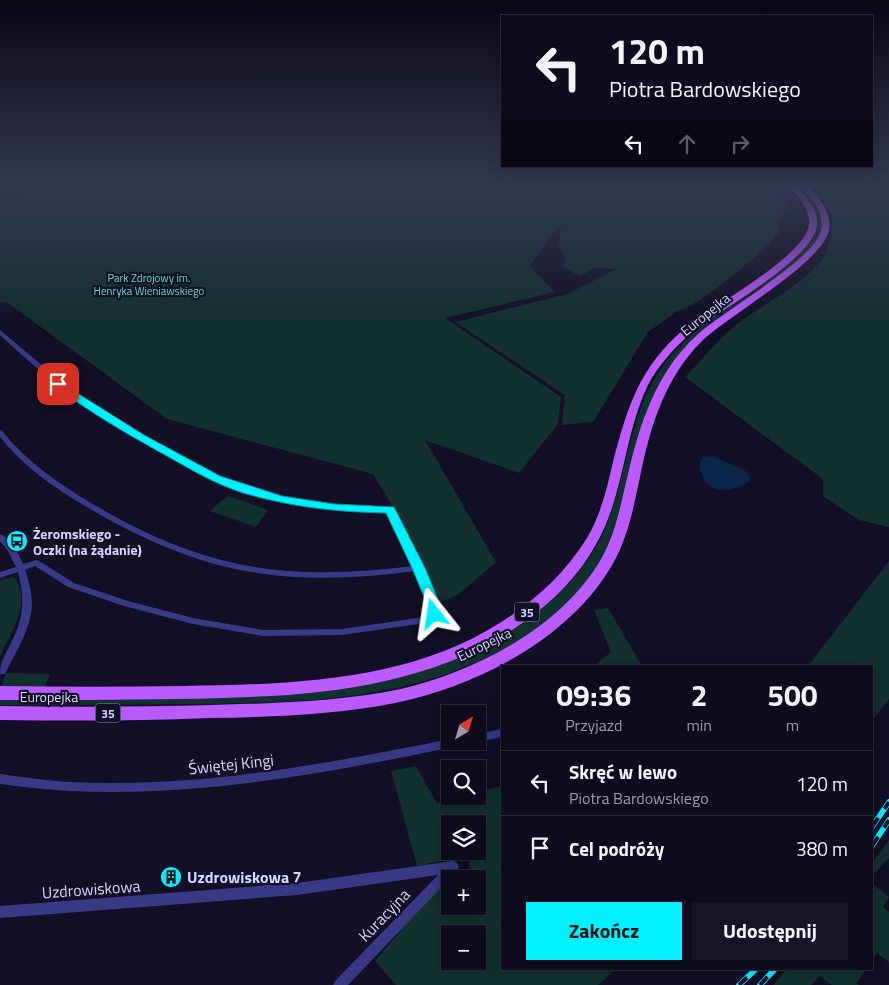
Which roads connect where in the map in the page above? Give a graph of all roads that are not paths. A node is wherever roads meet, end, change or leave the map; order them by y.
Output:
1 (810, 232) edge
2 (825, 232) edge
3 (0, 332) edge
4 (0, 432) edge
5 (0, 537) edge
6 (21, 568) junction
7 (419, 568) junction
8 (0, 575) edge
9 (2, 671) dead end
10 (0, 693) edge
11 (0, 713) edge
12 (501, 733) edge
13 (486, 736) edge
14 (441, 745) edge
15 (0, 779) edge
16 (453, 867) joint
17 (0, 912) edge
18 (338, 985) edge

1 - 10 main road, Europejka / 35
2 - 11 main road, Europejka / 35
3 - 7 street
4 - 7 street
5 - 6 street
6 - 7 street
6 - 8 street
6 - 9 street
12 - 13 street
14 - 15 street, Świętej Kingi
16 - 17 street, Uzdrowiskowa
16 - 18 street, Kuracyjna

